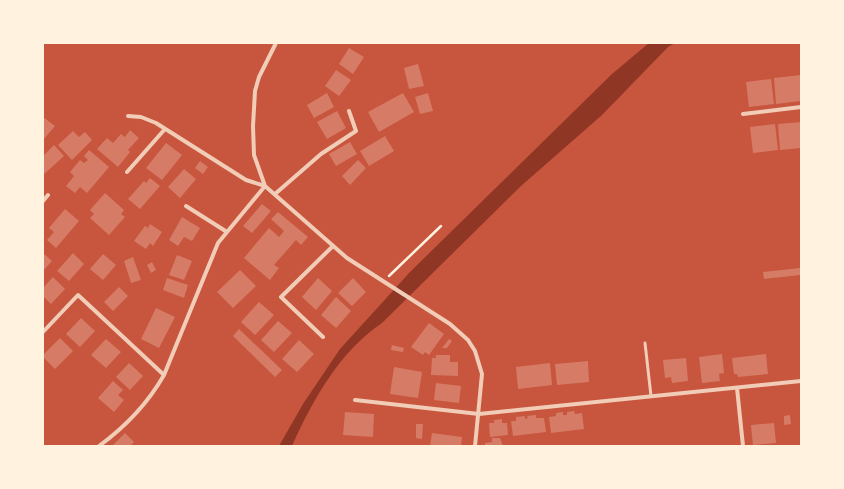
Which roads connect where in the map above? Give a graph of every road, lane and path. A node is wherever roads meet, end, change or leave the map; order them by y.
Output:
1 (276, 43) edge
2 (801, 107) edge
3 (349, 111) dead end
4 (743, 114) dead end
5 (128, 116) dead end
6 (165, 129) junction
7 (127, 172) dead end
8 (265, 186) junction
9 (275, 194) junction
10 (48, 195) dead end
11 (43, 201) edge
12 (186, 206) dead end
13 (441, 226) dead end
14 (227, 232) junction
15 (333, 246) junction
16 (382, 282) junction
17 (43, 332) edge
18 (323, 337) dead end
19 (645, 343) dead end
20 (164, 375) junction
21 (801, 381) edge
22 (737, 388) junction
23 (651, 396) junction
24 (355, 400) dead end
25 (479, 414) junction
26 (98, 446) edge
27 (475, 446) edge
28 (743, 446) edge

1 - 8 street
2 - 4 street
3 - 9 street
5 - 6 street
6 - 7 street
6 - 8 street
8 - 9 street
8 - 14 street
9 - 15 street
10 - 11 street
12 - 14 street
13 - 16 path
14 - 20 street
15 - 16 street
15 - 18 street
16 - 25 street
17 - 20 street
19 - 23 lane
20 - 26 street
21 - 22 street
22 - 23 street
22 - 28 street
23 - 25 street
24 - 25 street
25 - 27 street

